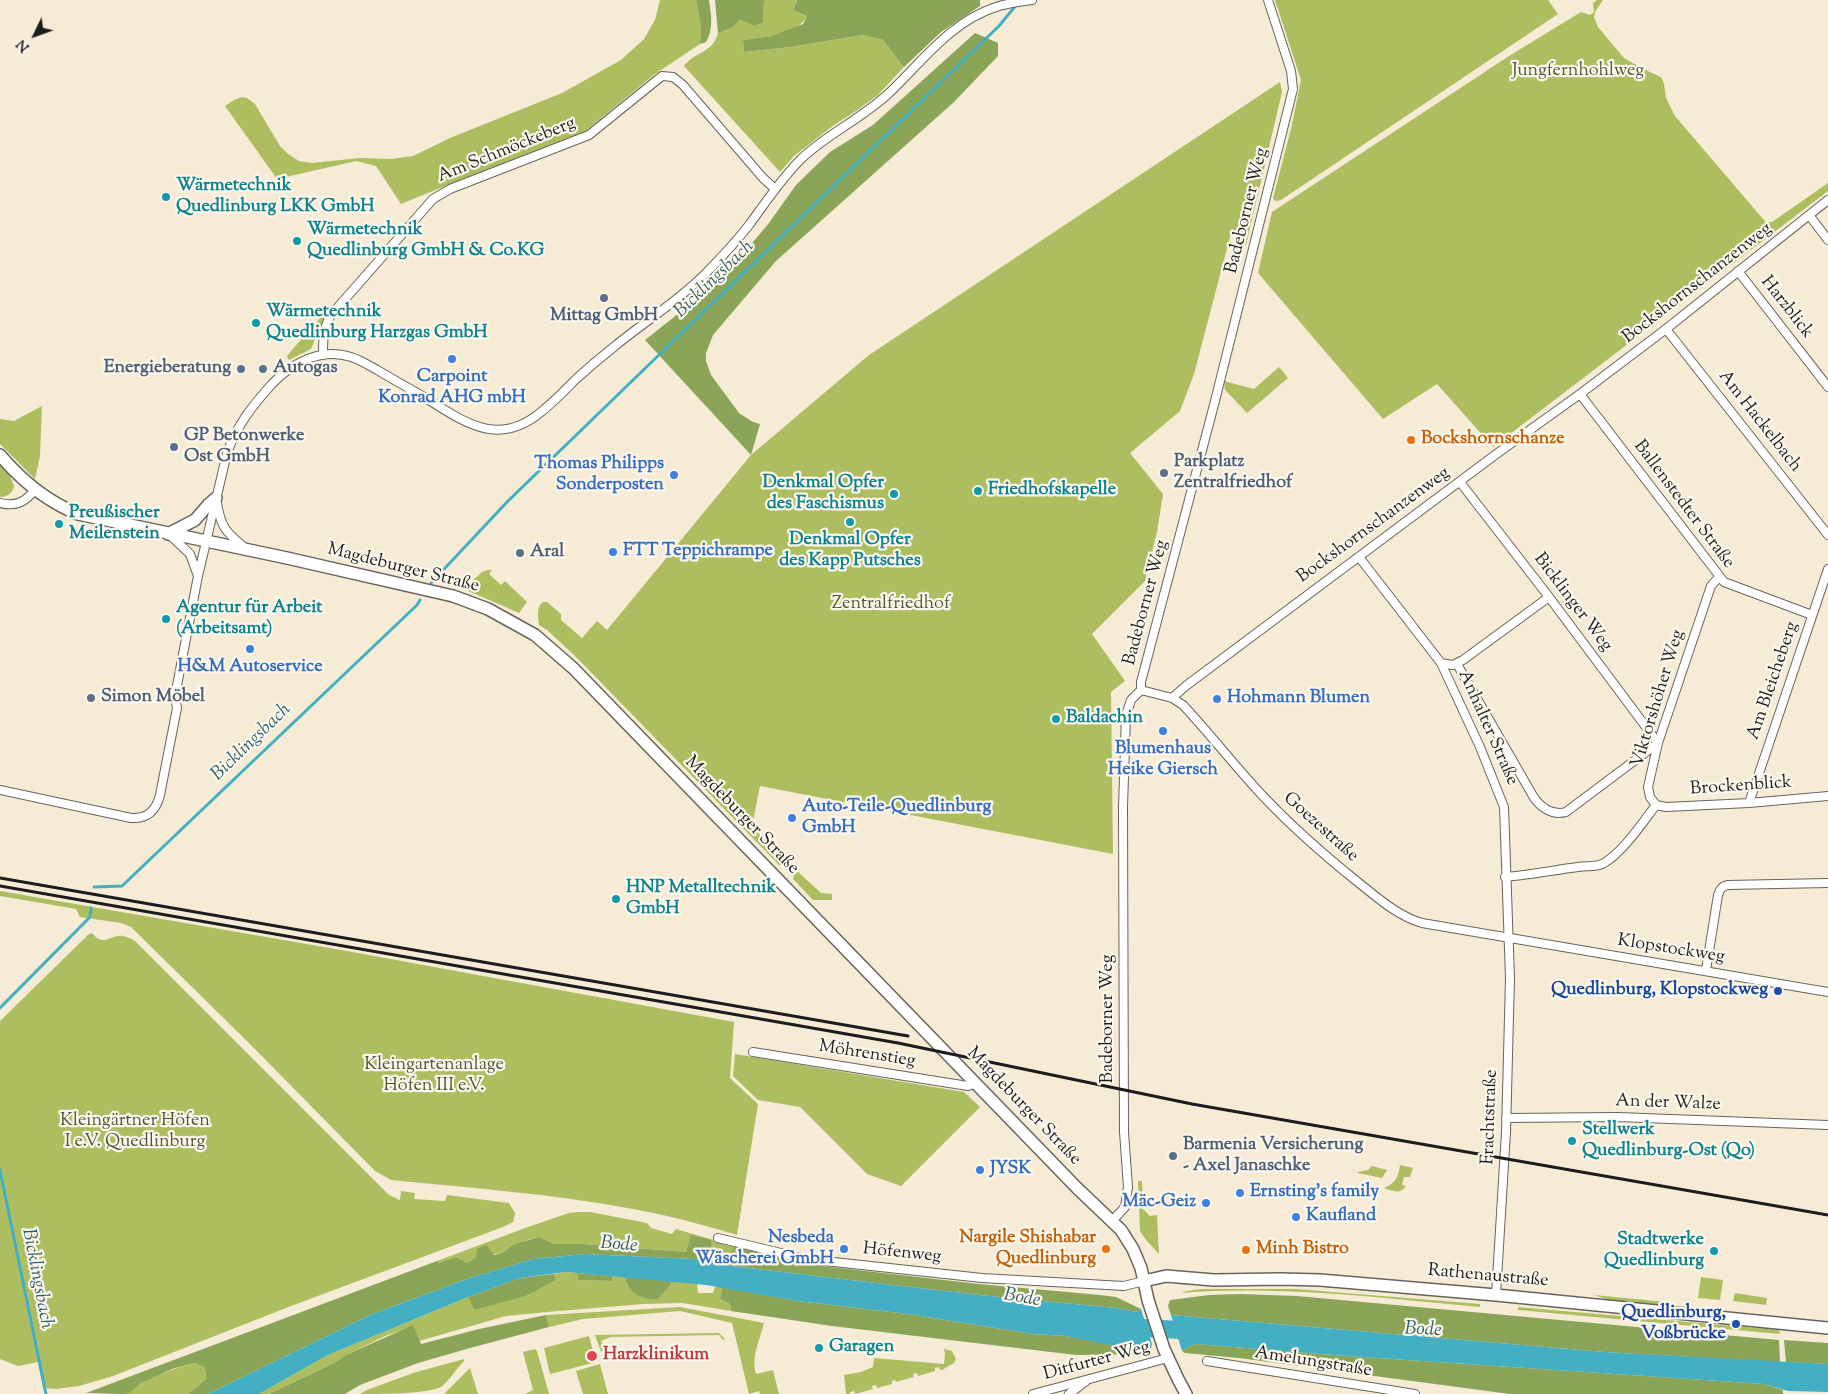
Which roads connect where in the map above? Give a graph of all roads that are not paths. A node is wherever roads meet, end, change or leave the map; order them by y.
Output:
1 (1030, 0) edge
2 (1268, 0) edge
3 (775, 189) junction
4 (1828, 200) edge
5 (1809, 215) junction
6 (1828, 240) edge
7 (1738, 271) junction
8 (1666, 329) junction
9 (324, 355) junction
10 (1828, 387) edge
11 (1580, 394) junction
12 (0, 455) edge
13 (1460, 482) junction
14 (35, 490) junction
15 (216, 498) junction
16 (0, 503) edge
17 (168, 534) junction
18 (1828, 534) edge
19 (206, 542) junction
20 (247, 549) junction
21 (1360, 557) junction
22 (1828, 569) edge
23 (198, 576) junction
24 (1719, 577) junction
25 (1549, 597) junction
26 (1812, 615) junction
27 (1441, 663) junction
28 (1457, 664) junction
29 (1141, 690) junction
30 (1172, 698) junction
31 (1658, 743) junction
32 (0, 790) edge
33 (1828, 796) edge
34 (1749, 803) junction
35 (1656, 805) junction
36 (1505, 877) junction
37 (1828, 883) edge
38 (1510, 939) junction
39 (1706, 970) junction
40 (1828, 992) edge
41 (753, 1052) dead end
42 (976, 1083) junction
43 (1506, 1118) junction
44 (1828, 1125) edge
45 (1112, 1221) junction
46 (718, 1238) dead end
47 (1144, 1281) junction
48 (1496, 1295) junction
49 (1828, 1328) edge
50 (1166, 1354) junction
51 (1207, 1361) dead end
52 (1090, 1378) junction
53 (1033, 1394) edge
54 (1069, 1394) edge
55 (1186, 1394) edge
56 (1415, 1394) edge

1 - 3 street
2 - 29 street, Badeborner Weg
3 - 9 street
3 - 9 street, Am Schmöckeberg
4 - 5 street, Bockshornschanzenweg
5 - 6 street
5 - 7 street, Bockshornschanzenweg
7 - 8 street, Bockshornschanzenweg
7 - 10 street, Harzblick
8 - 11 street, Bockshornschanzenweg
8 - 18 street, Am Hackelbach
9 - 15 street
11 - 13 street, Bockshornschanzenweg
11 - 24 street, Ballenstedter Straße
12 - 14 main road, Magdeburger Straße
13 - 21 street, Bockshornschanzenweg
13 - 25 street, Bicklinger Weg
14 - 16 street
14 - 17 main road, Magdeburger Straße
15 - 17 main road
15 - 19 street
15 - 20 street
17 - 19 main road, Magdeburger Straße
17 - 23 street
19 - 20 main road, Magdeburger Straße
19 - 23 street
20 - 42 main road, Magdeburger Straße
21 - 27 street, Anhalter Straße
21 - 30 street, Bockshornschanzenweg
22 - 26 street, Am Bleicheberg
23 - 32 street
24 - 26 street, Ballenstedter Straße
24 - 31 street, Viktorshöher Weg
25 - 28 street
25 - 31 street, Bicklinger Weg
26 - 34 street, Am Bleicheberg
27 - 28 street
27 - 36 street, Anhalter Straße
28 - 31 street
29 - 30 street, Goezestraße
29 - 45 street, Badeborner Weg
30 - 38 street, Goezestraße
31 - 35 street, Viktorshöher Weg
33 - 34 street, Brockenblick
34 - 35 street, Brockenblick
35 - 36 street
36 - 38 street, Anhalter Straße
37 - 39 street
38 - 39 street, Klopstockweg
38 - 43 street, Frachtstraße
39 - 40 street, Klopstockweg
41 - 42 street, Möhrenstieg
42 - 45 main road, Magdeburger Straße
43 - 44 street, An der Walze
43 - 48 street, Frachtstraße
45 - 47 main road, Magdeburger Straße
46 - 47 street, Höfenweg
47 - 48 main road, Rathenaustraße
47 - 50 main road, Magdeburger Straße
48 - 49 main road, Rathenaustraße
50 - 52 street, Ditfurter Weg
50 - 55 main road, Magdeburger Straße
51 - 56 street, Amelungstraße
52 - 53 street, Ditfurter Weg
52 - 54 street

